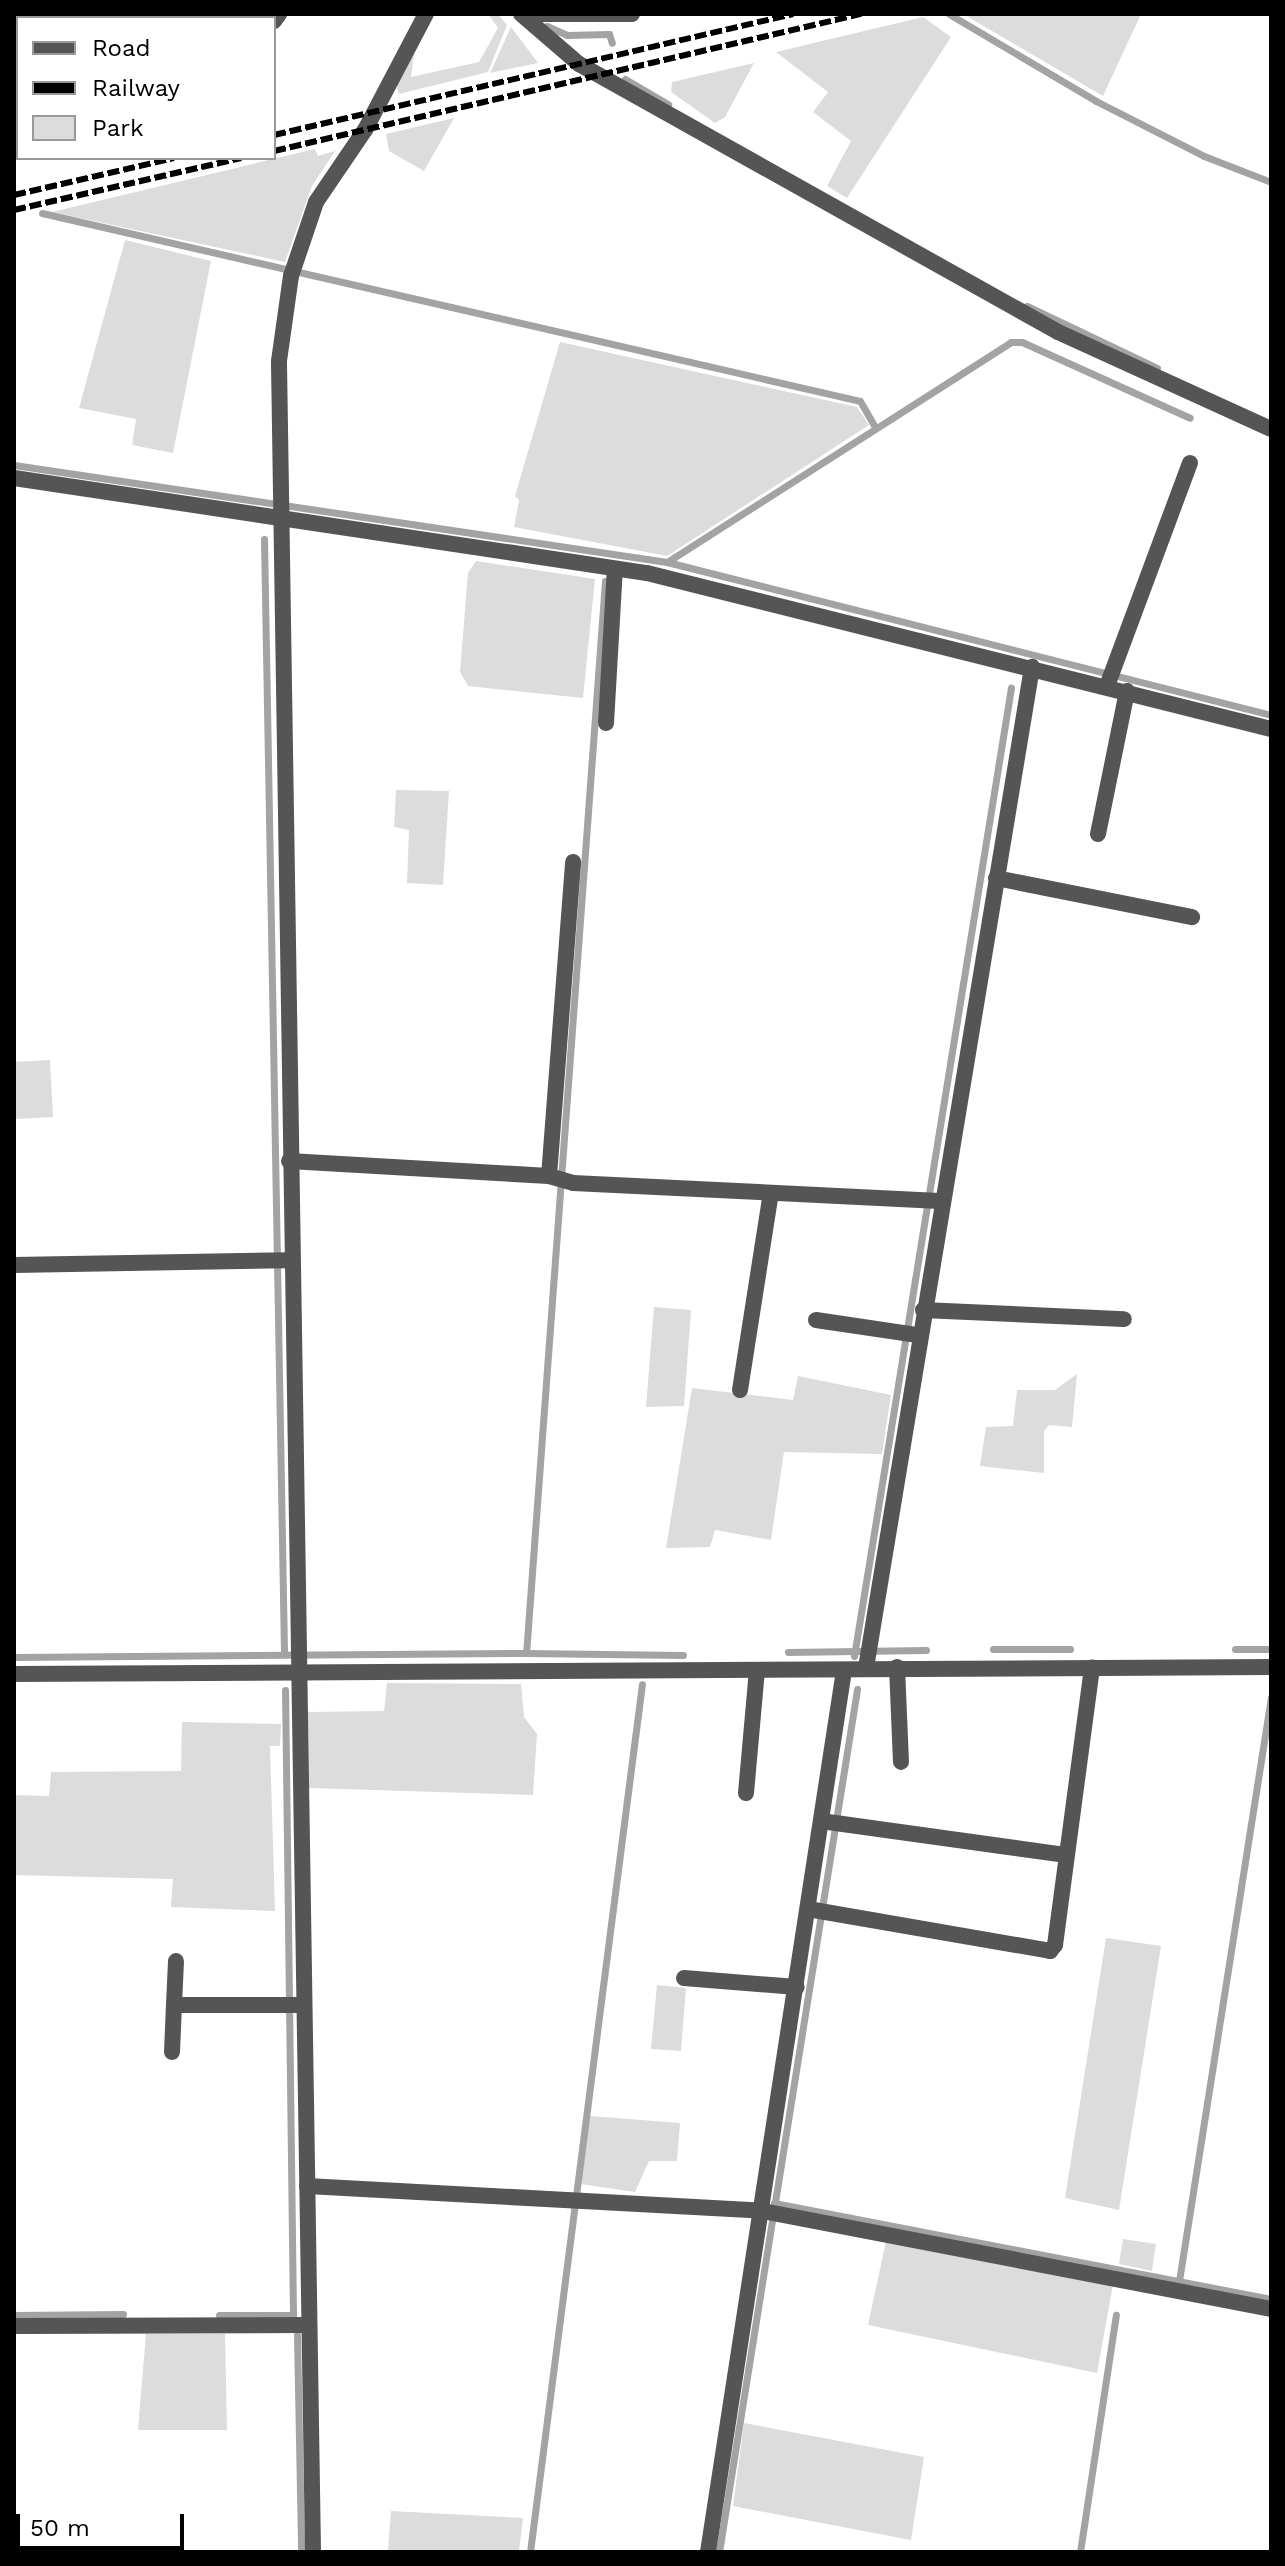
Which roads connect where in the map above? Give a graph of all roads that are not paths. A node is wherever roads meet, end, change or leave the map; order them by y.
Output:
1 (426, 14) edge
2 (521, 14) edge
3 (531, 14) edge
4 (544, 14) edge
5 (632, 14) edge
6 (1271, 429) edge
7 (1190, 463) dead end
8 (14, 478) edge
9 (280, 507) junction
10 (615, 569) junction
11 (1032, 667) junction
12 (1107, 686) junction
13 (1127, 691) junction
14 (606, 723) dead end
15 (1271, 729) edge
16 (1098, 834) dead end
17 (573, 862) dead end
18 (996, 878) junction
19 (1192, 917) dead end
20 (289, 1161) junction
21 (551, 1177) junction
22 (771, 1193) junction
23 (932, 1201) junction
24 (281, 1260) junction
25 (14, 1265) edge
26 (923, 1310) junction
27 (1124, 1319) dead end
28 (816, 1320) dead end
29 (918, 1335) junction
30 (740, 1390) dead end
31 (866, 1657) junction
32 (298, 1660) junction
33 (897, 1667) junction
34 (1092, 1667) junction
35 (1271, 1667) edge
36 (757, 1670) junction
37 (844, 1670) junction
38 (14, 1674) edge
39 (901, 1762) dead end
40 (746, 1793) dead end
41 (821, 1821) junction
42 (1067, 1855) junction
43 (808, 1909) junction
44 (176, 1961) dead end
45 (684, 1978) dead end
46 (797, 1987) junction
47 (174, 2005) junction
48 (304, 2005) junction
49 (172, 2052) dead end
50 (307, 2186) junction
51 (769, 2212) junction
52 (1271, 2309) edge
53 (307, 2325) junction
54 (14, 2326) edge
55 (313, 2552) edge
56 (708, 2552) edge

1 - 9 street
2 - 6 street
3 - 4 street
4 - 5 street
7 - 12 street
8 - 9 street
9 - 10 street
9 - 20 street
10 - 11 street
10 - 14 street
11 - 12 street
11 - 18 street
12 - 13 street
13 - 15 street
13 - 16 street
17 - 21 street
18 - 19 street
18 - 23 street
20 - 21 street
20 - 24 street
21 - 22 street
22 - 23 street
22 - 30 street
23 - 26 street
24 - 25 street
24 - 32 street
26 - 27 street
26 - 29 street
28 - 29 street
29 - 31 street
31 - 33 street
31 - 37 street
32 - 36 street
32 - 38 street
32 - 48 street
33 - 34 street
33 - 39 street
34 - 35 street
34 - 42 street
36 - 37 street
36 - 40 street
37 - 41 street
41 - 42 street
41 - 43 street
42 - 43 street
43 - 46 street
44 - 47 street
45 - 46 street
46 - 51 street
47 - 48 street
47 - 49 street
48 - 50 street
50 - 51 street
50 - 53 street
51 - 52 street
51 - 56 street
53 - 54 street
53 - 55 street

